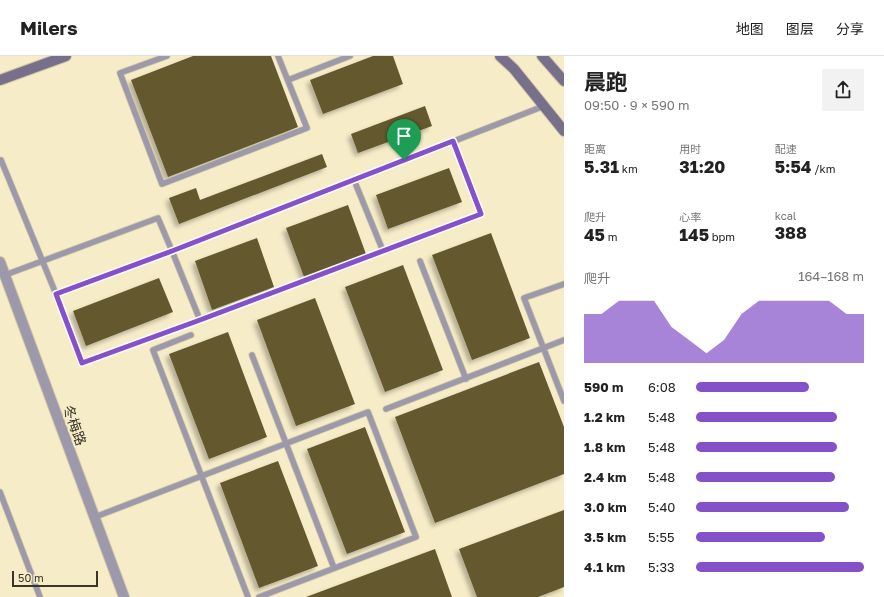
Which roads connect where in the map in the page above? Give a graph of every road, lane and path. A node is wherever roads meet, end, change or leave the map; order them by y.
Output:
1 (66, 56) edge
2 (166, 56) edge
3 (278, 56) edge
4 (350, 56) edge
5 (500, 56) edge
6 (542, 56) edge
7 (0, 80) edge
8 (288, 80) junction
9 (564, 81) edge
10 (544, 106) junction
11 (564, 131) edge
12 (453, 141) junction
13 (1, 160) dead end
14 (354, 180) junction
15 (172, 251) junction
16 (383, 251) junction
17 (42, 261) junction
18 (420, 261) dead end
19 (0, 262) edge
20 (5, 275) junction
21 (564, 284) edge
22 (56, 294) junction
23 (200, 320) junction
24 (191, 335) dead end
25 (564, 340) edge
26 (544, 348) junction
27 (252, 355) dead end
28 (466, 379) junction
29 (564, 401) edge
30 (386, 409) dead end
31 (286, 444) junction
32 (202, 476) junction
33 (0, 492) edge
34 (94, 517) junction
35 (334, 568) junction
36 (40, 597) edge
37 (124, 597) edge
38 (248, 597) edge
39 (259, 597) edge

1 - 7 main road
2 - 8 lane
3 - 8 lane
4 - 8 lane
5 - 10 main road
6 - 9 main road
10 - 11 main road
10 - 12 lane
12 - 14 lane
12 - 16 lane
13 - 17 lane
14 - 15 lane
14 - 16 lane
15 - 17 lane
15 - 22 lane
15 - 23 lane
16 - 23 lane
17 - 20 lane
17 - 22 lane
18 - 28 lane
19 - 20 street, 冬梅路
20 - 34 street, 冬梅路
21 - 26 lane
22 - 23 lane
24 - 32 lane
25 - 26 lane
26 - 28 lane
26 - 29 lane
27 - 31 lane
28 - 30 lane
31 - 32 lane
31 - 35 lane
31 - 35 lane
32 - 34 lane
32 - 38 lane
33 - 36 lane
34 - 37 street, 冬梅路
35 - 39 lane

